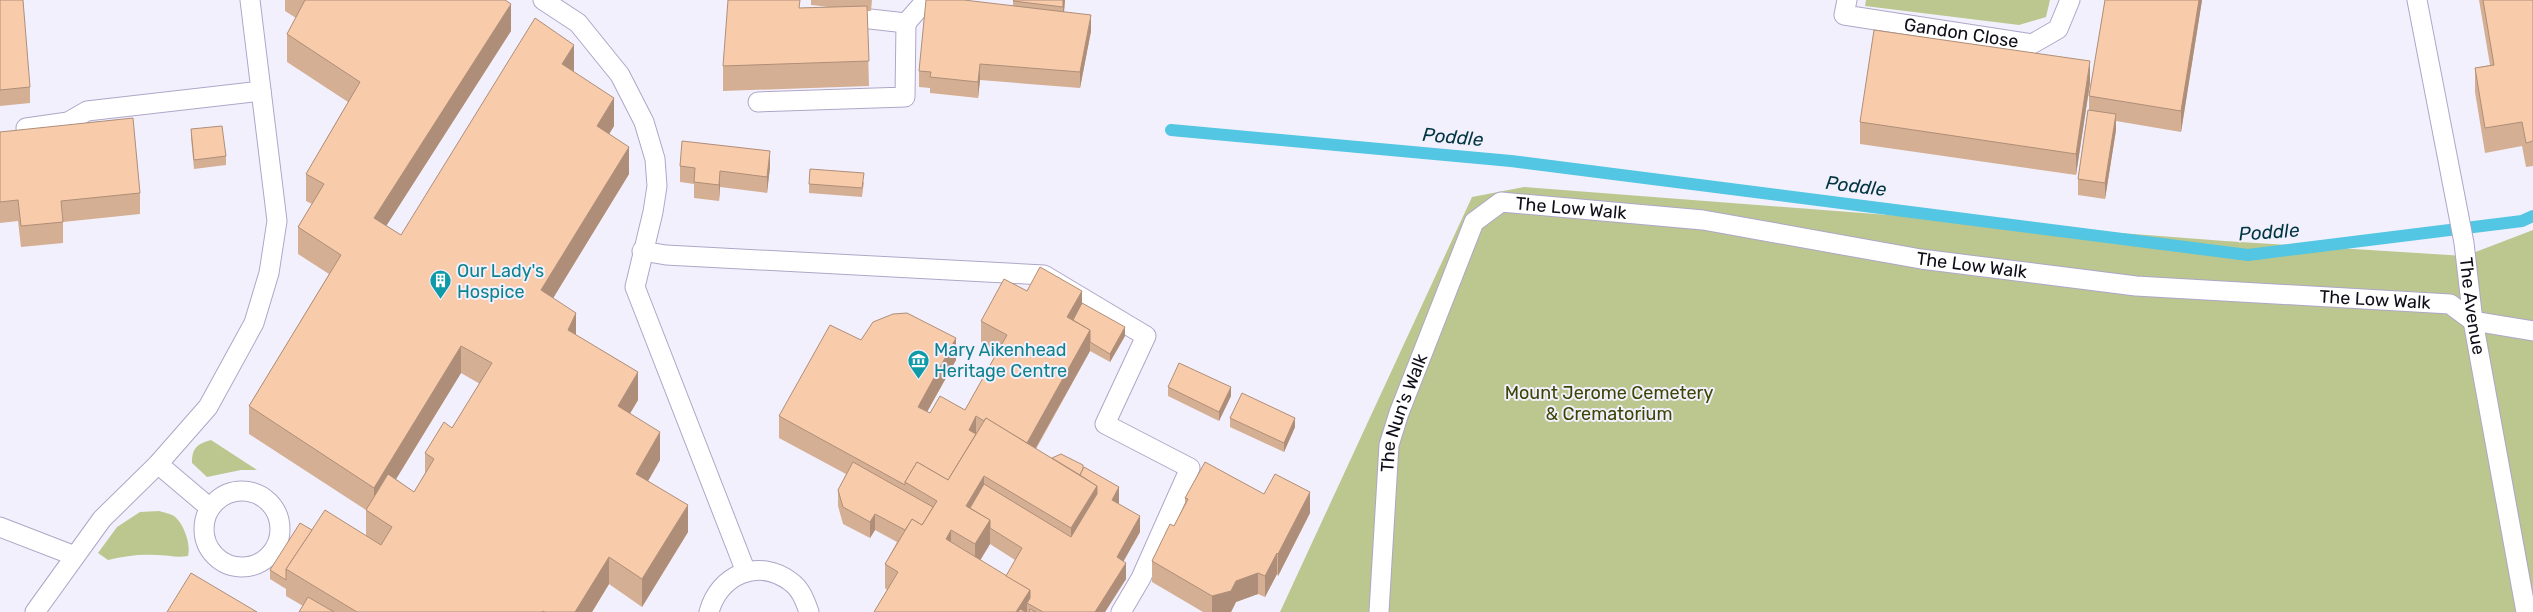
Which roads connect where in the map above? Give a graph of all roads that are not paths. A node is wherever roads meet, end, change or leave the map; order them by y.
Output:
1 (250, 0) edge
2 (543, 0) edge
3 (932, 0) edge
4 (1847, 0) edge
5 (2070, 0) edge
6 (2417, 0) edge
7 (827, 15) edge
8 (906, 23) junction
9 (261, 90) junction
10 (758, 102) dead end
11 (26, 128) edge
12 (1474, 222) joint
13 (642, 251) junction
14 (2473, 321) junction
15 (2533, 330) edge
16 (158, 464) junction
17 (210, 508) junction
18 (0, 527) edge
19 (74, 556) junction
20 (746, 572) junction
21 (35, 612) edge
22 (709, 612) edge
23 (809, 612) edge
24 (1121, 612) edge
25 (1379, 612) edge
26 (2526, 612) edge

1 - 9 lane
2 - 13 lane
3 - 8 lane
4 - 5 lane, Gandon Close
6 - 14 lane, The Avenue
7 - 8 lane
8 - 10 lane
9 - 11 lane
9 - 16 lane
12 - 14 lane, The Low Walk
12 - 25 lane, The Nun's Walk
13 - 20 lane
13 - 24 lane
14 - 15 lane
14 - 26 lane, The Avenue
16 - 17 lane
16 - 19 lane
17 - 17 lane
18 - 19 lane
19 - 21 lane
20 - 22 lane
20 - 23 lane

